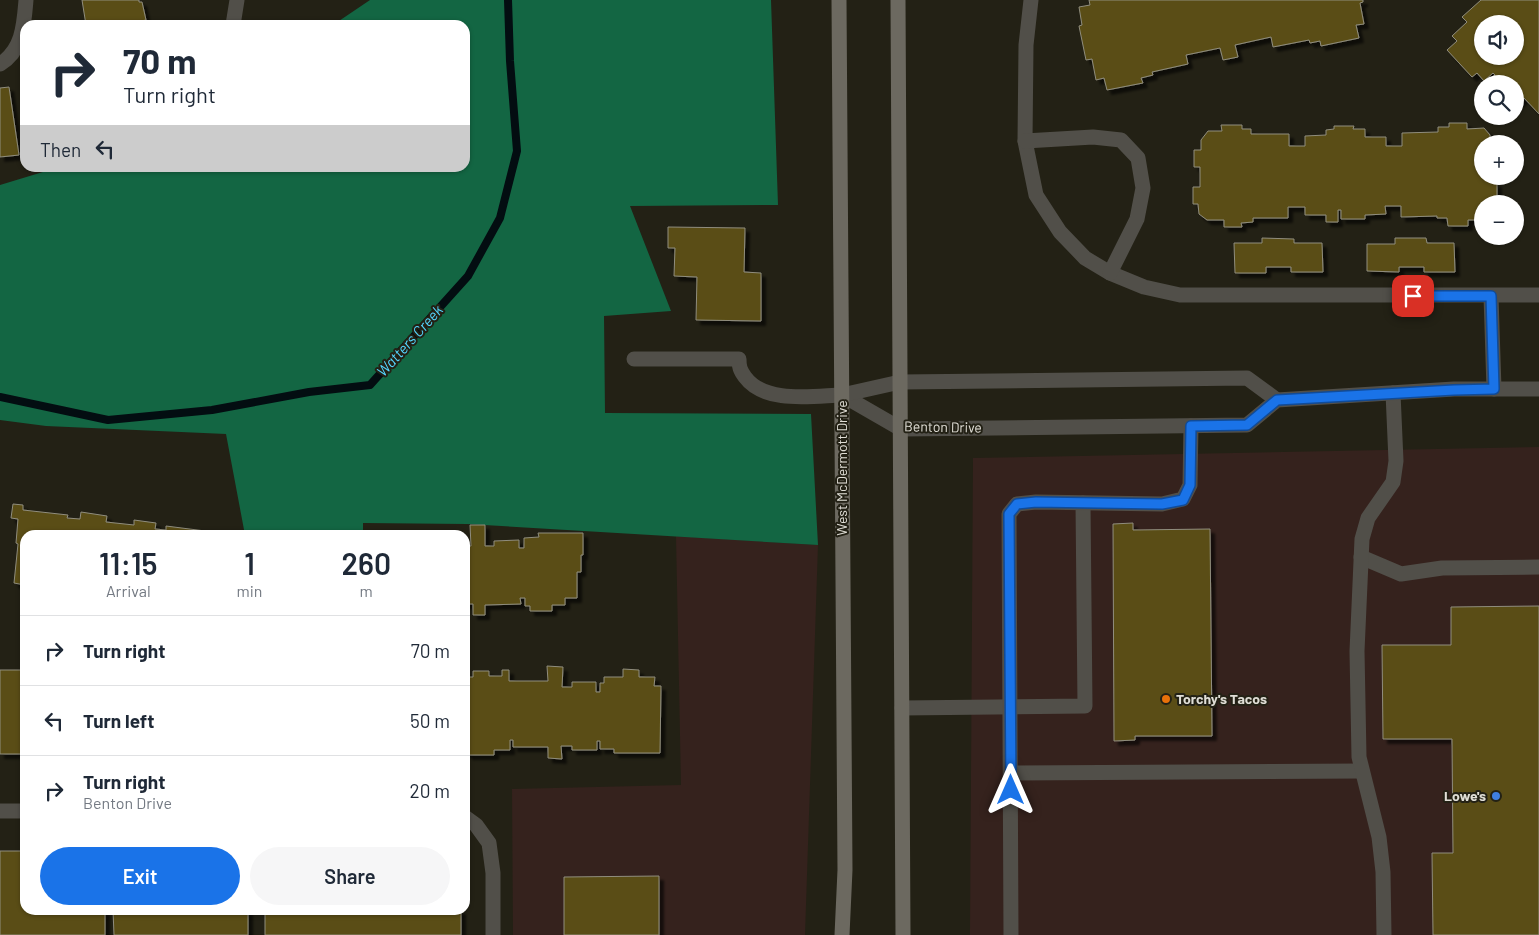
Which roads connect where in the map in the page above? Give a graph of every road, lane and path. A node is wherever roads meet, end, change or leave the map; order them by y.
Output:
1 (26, 0) edge
2 (237, 0) edge
3 (839, 0) edge
4 (898, 0) edge
5 (1031, 0) edge
6 (24, 20) edge
7 (235, 20) edge
8 (20, 40) edge
9 (0, 64) edge
10 (1025, 141) junction
11 (1110, 273) junction
12 (1539, 294) edge
13 (1491, 296) junction
14 (634, 359) dead end
15 (900, 382) junction
16 (1494, 389) junction
17 (1539, 389) edge
18 (1394, 393) junction
19 (842, 395) junction
20 (1277, 400) junction
21 (1191, 426) junction
22 (901, 429) junction
23 (1083, 503) junction
24 (1361, 557) junction
25 (1539, 567) edge
26 (1010, 706) junction
27 (902, 708) junction
28 (1362, 771) junction
29 (1011, 773) junction
30 (0, 811) edge
31 (20, 811) edge
32 (470, 821) edge
33 (493, 935) edge
34 (842, 935) edge
35 (904, 935) edge
36 (1011, 935) edge
37 (1384, 935) edge

1 - 6 street
2 - 7 street
3 - 19 main road, West McDermott Drive
4 - 15 main road
5 - 10 street
8 - 9 street
10 - 11 street
10 - 11 street
11 - 13 street
12 - 13 street
13 - 16 street
14 - 19 street
15 - 19 street
15 - 20 street
15 - 22 main road
16 - 17 street
16 - 18 street
18 - 20 street
18 - 24 street
19 - 22 street, Benton Drive
19 - 34 main road, West McDermott Drive
20 - 21 street, Benton Drive
21 - 22 street, Benton Drive
21 - 23 street
22 - 27 main road
23 - 26 street
23 - 26 street
24 - 25 street
24 - 28 street
26 - 27 street
26 - 29 street
27 - 35 main road
28 - 29 street
28 - 37 street
29 - 36 street
30 - 31 street
32 - 33 street

